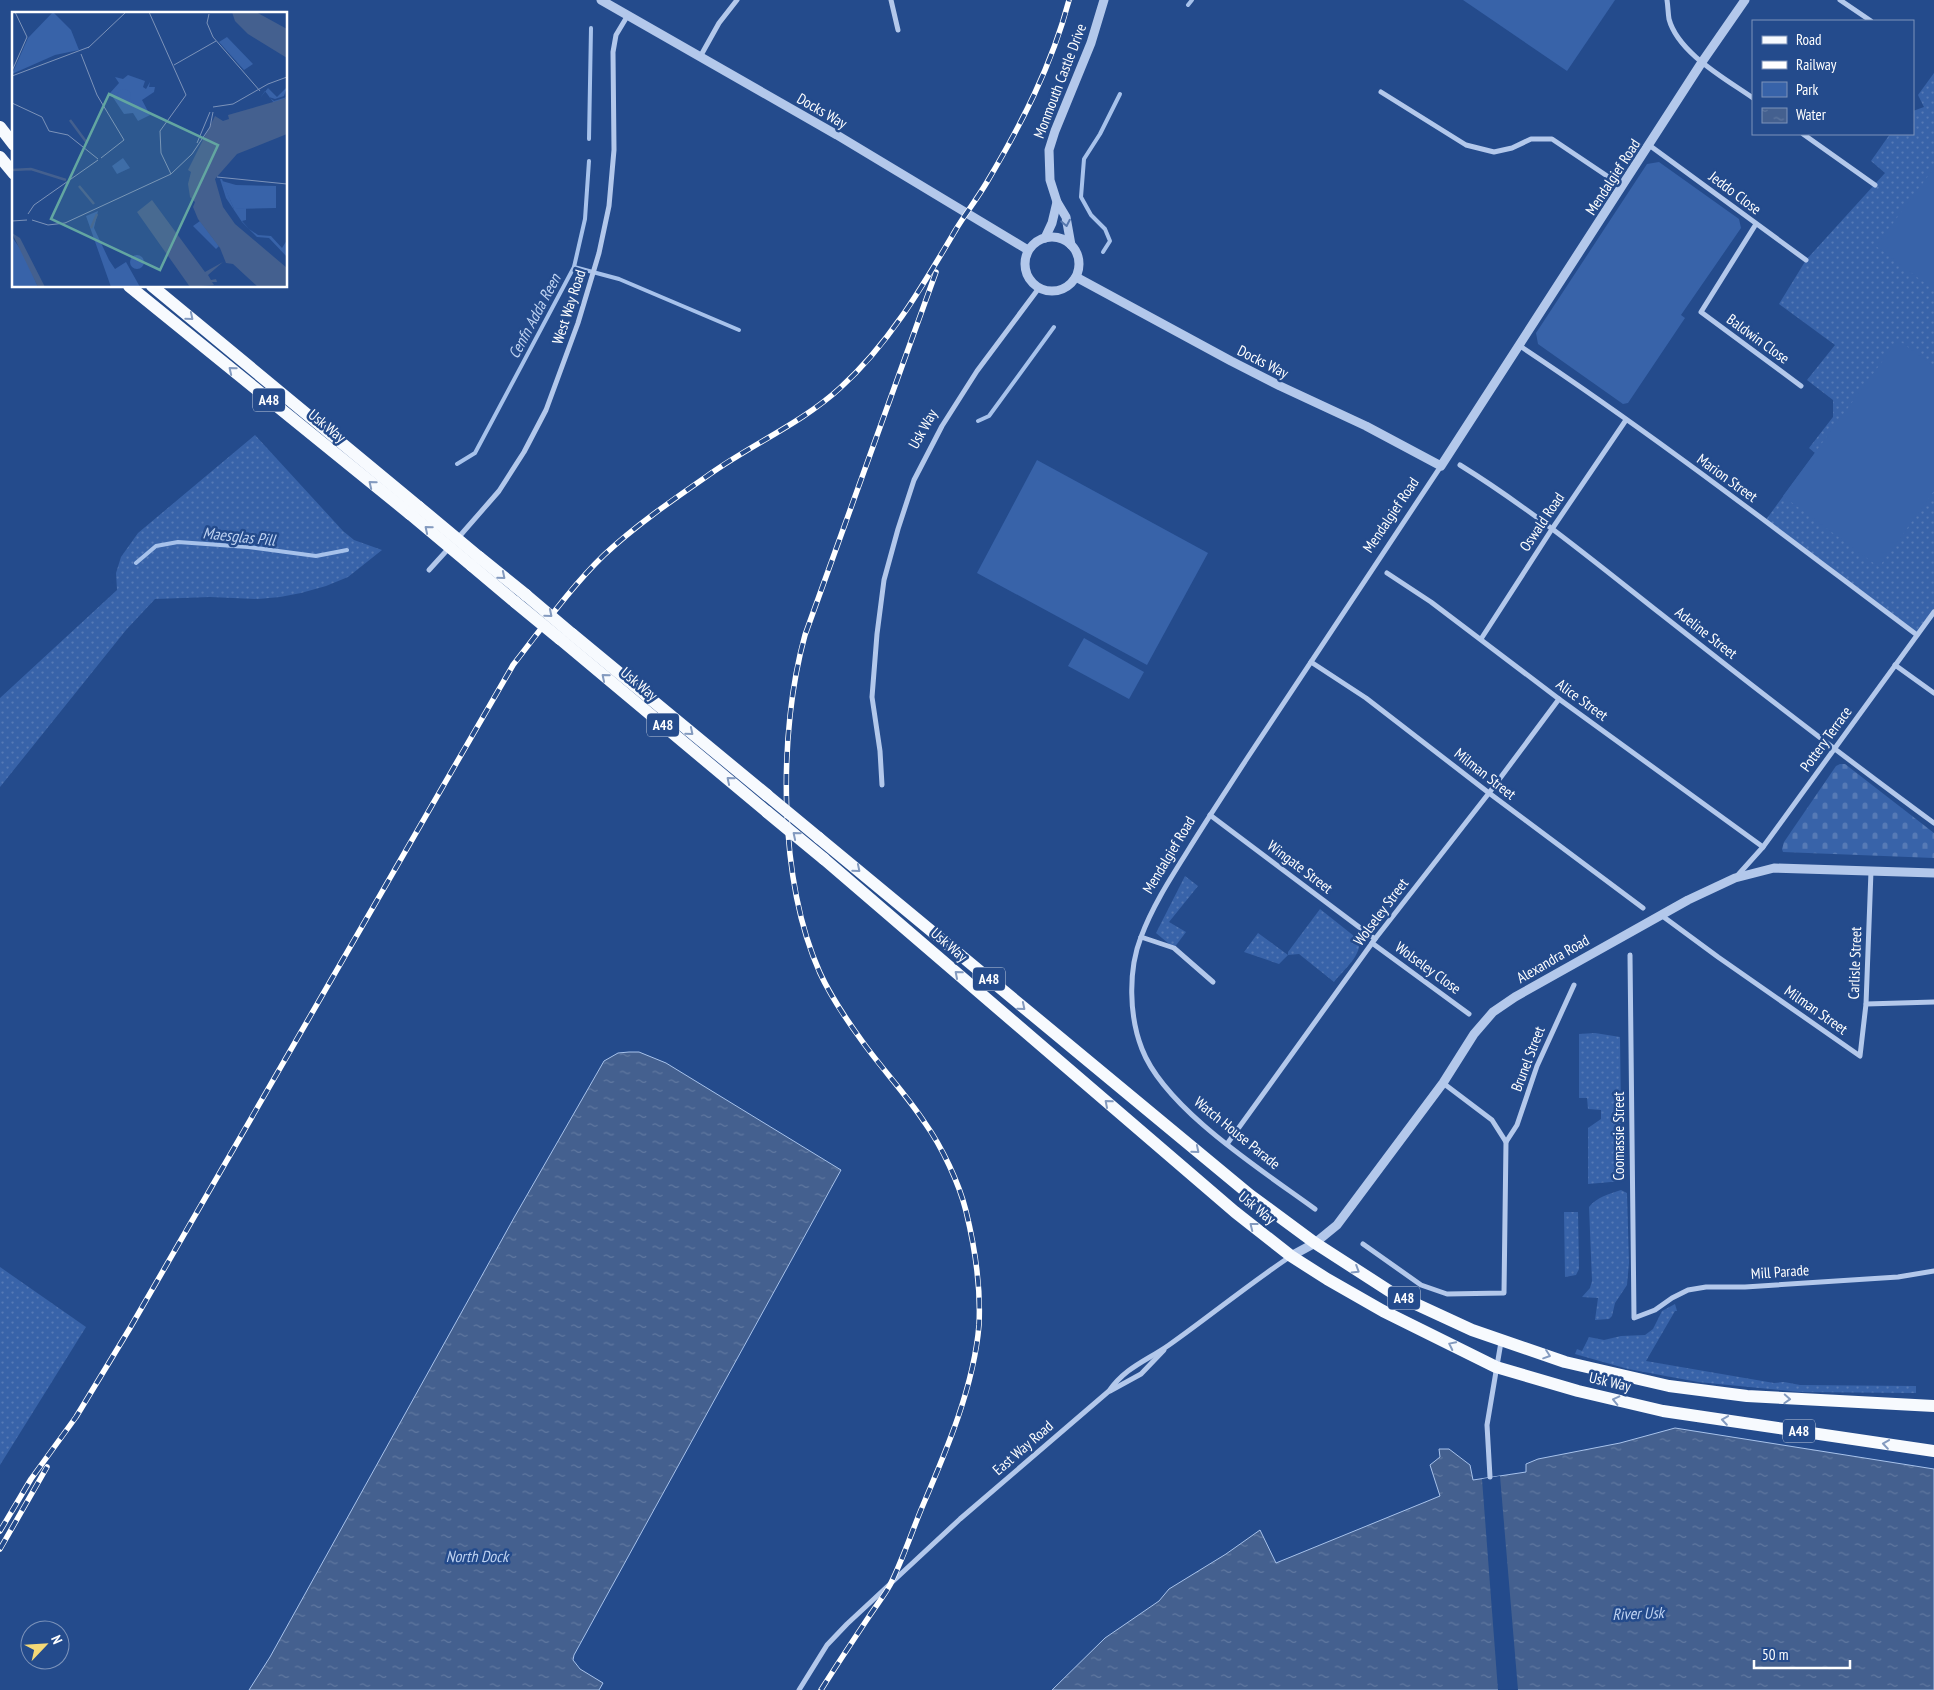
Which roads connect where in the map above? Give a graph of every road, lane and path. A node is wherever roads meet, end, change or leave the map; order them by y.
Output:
1 (601, 0) edge
2 (737, 0) edge
3 (891, 0) edge
4 (1104, 0) edge
5 (1667, 0) edge
6 (1745, 0) edge
7 (1840, 0) edge
8 (628, 15) junction
9 (1870, 20) edge
10 (898, 30) dead end
11 (700, 56) junction
12 (1702, 62) junction
13 (1381, 92) dead end
14 (1752, 97) edge
15 (0, 127) edge
16 (1804, 135) edge
17 (12, 142) edge
18 (1649, 145) junction
19 (0, 157) edge
20 (12, 172) edge
21 (1875, 185) dead end
22 (1623, 186) junction
23 (1057, 202) junction
24 (1756, 224) junction
25 (1045, 238) junction
26 (1071, 245) junction
27 (1028, 250) junction
28 (1806, 260) dead end
29 (1076, 276) junction
30 (132, 288) edge
31 (154, 288) edge
32 (1039, 288) junction
33 (1520, 346) junction
34 (1802, 386) dead end
35 (1626, 420) junction
36 (1460, 465) dead end
37 (1441, 466) junction
38 (415, 511) junction
39 (1552, 529) junction
40 (430, 570) dead end
41 (1387, 572) dead end
42 (520, 598) junction
43 (1934, 612) edge
44 (1917, 636) junction
45 (1481, 639) junction
46 (1311, 662) junction
47 (1895, 665) junction
48 (1934, 693) edge
49 (1559, 699) junction
50 (1834, 749) junction
51 (882, 785) dead end
52 (1488, 793) junction
53 (1210, 815) junction
54 (1934, 823) edge
55 (1763, 847) junction
56 (1871, 871) junction
57 (1934, 873) edge
58 (1735, 878) junction
59 (1643, 908) dead end
60 (1661, 915) junction
61 (1141, 937) junction
62 (1373, 941) junction
63 (1630, 954) dead end
64 (1213, 982) dead end
65 (1574, 985) dead end
66 (1934, 1002) edge
67 (1866, 1004) junction
68 (1469, 1014) dead end
69 (1860, 1056) joint
70 (1151, 1068) joint
71 (1443, 1082) junction
72 (1506, 1142) junction
73 (1227, 1144) junction
74 (1315, 1209) dead end
75 (1315, 1244) junction
76 (1363, 1244) dead end
77 (1291, 1256) junction
78 (1934, 1271) edge
79 (1634, 1318) joint
80 (1501, 1339) junction
81 (1168, 1346) junction
82 (1496, 1367) junction
83 (1109, 1391) junction
84 (1934, 1406) edge
85 (1934, 1451) edge
86 (1490, 1477) dead end
87 (799, 1690) edge

1 - 8 street, Docks Way
2 - 11 street
3 - 10 street
4 - 23 street, Monmouth Castle Drive
5 - 12 street
6 - 12 street, Mendalgief Road
7 - 9 street
8 - 11 street, Docks Way
8 - 40 street, West Way Road
11 - 27 street, Docks Way
12 - 14 street
12 - 18 street, Mendalgief Road
13 - 22 street
15 - 17 main road
16 - 21 street
18 - 22 street, Mendalgief Road
18 - 24 street, Jeddo Close
19 - 20 main road
22 - 33 street, Mendalgief Road
23 - 25 street
23 -> 26 street, Monmouth Castle Drive
24 - 28 street, Jeddo Close
24 - 34 street, Baldwin Close
25 - 26 street
25 - 27 street
26 - 29 street
27 - 32 street
29 - 32 street
29 - 37 street, Docks Way
38 -> 30 main road, Usk Way / A48
31 -> 38 main road, Usk Way / A48
32 - 51 street, Usk Way
33 - 35 street, Marion Street
33 - 37 street, Mendalgief Road
35 - 39 street, Oswald Road
35 - 44 street, Marion Street
36 - 39 street, Adeline Street
37 - 46 street, Mendalgief Road
38 - 42 main road, Usk Way / A48, bridge
39 - 45 street, Oswald Road
39 - 50 street, Adeline Street
41 - 45 street, Alice Street
42 -> 75 main road, Usk Way / A48, bridge
77 -> 42 main road, Usk Way / A48, bridge
43 - 44 street, Pottery Terrace
44 - 47 street, Pottery Terrace
45 - 49 street, Alice Street
46 - 52 street, Milman Street
46 - 53 street, Mendalgief Road
47 - 48 street
47 - 50 street, Pottery Terrace
49 - 52 street, Wolseley Street
49 - 55 street, Alice Street
50 - 54 street, Adeline Street
50 - 55 street, Pottery Terrace
52 - 59 street, Milman Street
52 - 62 street, Wolseley Street
53 - 61 street, Mendalgief Road
53 - 62 street, Wingate Street
55 - 58 street, Pottery Terrace
56 - 57 street, Alexandra Road
56 - 58 street, Alexandra Road
56 - 67 street, Carlisle Street
58 - 60 street, Alexandra Road
60 - 69 street, Milman Street
60 - 71 street, Alexandra Road
61 - 64 street
61 - 70 street, Mendalgief Road
62 - 68 street, Wolseley Close
62 - 73 street, Wolseley Street
63 - 79 street, Coomassie Street
65 - 72 street, Brunel Street
66 - 67 street
67 - 69 street, Carlisle Street
70 - 73 street, Watch House Parade
71 - 72 street
71 - 75 street, Alexandra Road
72 - 76 street, Brunel Street
73 - 74 street, Watch House Parade
75 - 77 street, Alexandra Road
75 -> 80 main road, Usk Way / A48
77 - 81 street, East Way Road
82 -> 77 main road, Usk Way / A48
78 - 79 street, Mill Parade
80 - 82 street
80 -> 84 main road, Usk Way / A48
81 - 83 street, East Way Road
81 - 83 street
85 -> 82 main road, Usk Way / A48
82 - 86 street
83 - 87 street, East Way Road

